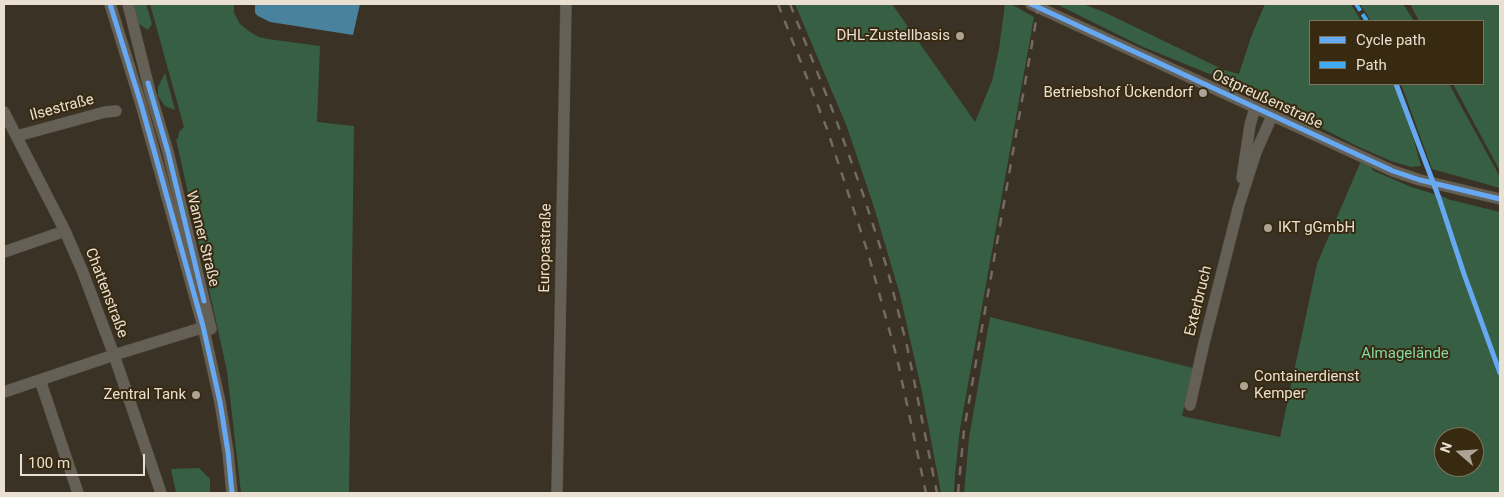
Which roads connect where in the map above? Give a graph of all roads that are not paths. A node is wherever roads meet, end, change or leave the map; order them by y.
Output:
1 (110, 4) edge
2 (128, 4) edge
3 (566, 4) edge
4 (1031, 4) edge
5 (1255, 108) junction
6 (116, 111) dead end
7 (4, 112) edge
8 (1272, 116) junction
9 (17, 136) junction
10 (1500, 199) edge
11 (1239, 205) junction
12 (65, 232) junction
13 (4, 252) edge
14 (206, 326) junction
15 (114, 355) junction
16 (40, 380) junction
17 (4, 392) edge
18 (1190, 406) dead end
19 (78, 493) edge
20 (161, 493) edge
21 (232, 493) edge
22 (557, 493) edge

1 - 14 street, Wanner Straße
2 - 14 street, Wanner Straße
3 - 22 street, Europastraße
4 - 5 street, Ostpreußenstraße
5 - 8 street, Ostpreußenstraße
5 - 11 street, Exterbruch
6 - 9 street, Ilsestraße
7 - 9 street, Chattenstraße
8 - 10 street, Ostpreußenstraße
8 - 11 street, Exterbruch
9 - 12 street, Chattenstraße
11 - 18 street, Exterbruch
12 - 13 street
12 - 15 street, Chattenstraße
14 - 15 street
14 - 21 street, Wanner Straße
15 - 16 street
15 - 20 street, Chattenstraße
16 - 17 street
16 - 19 street

